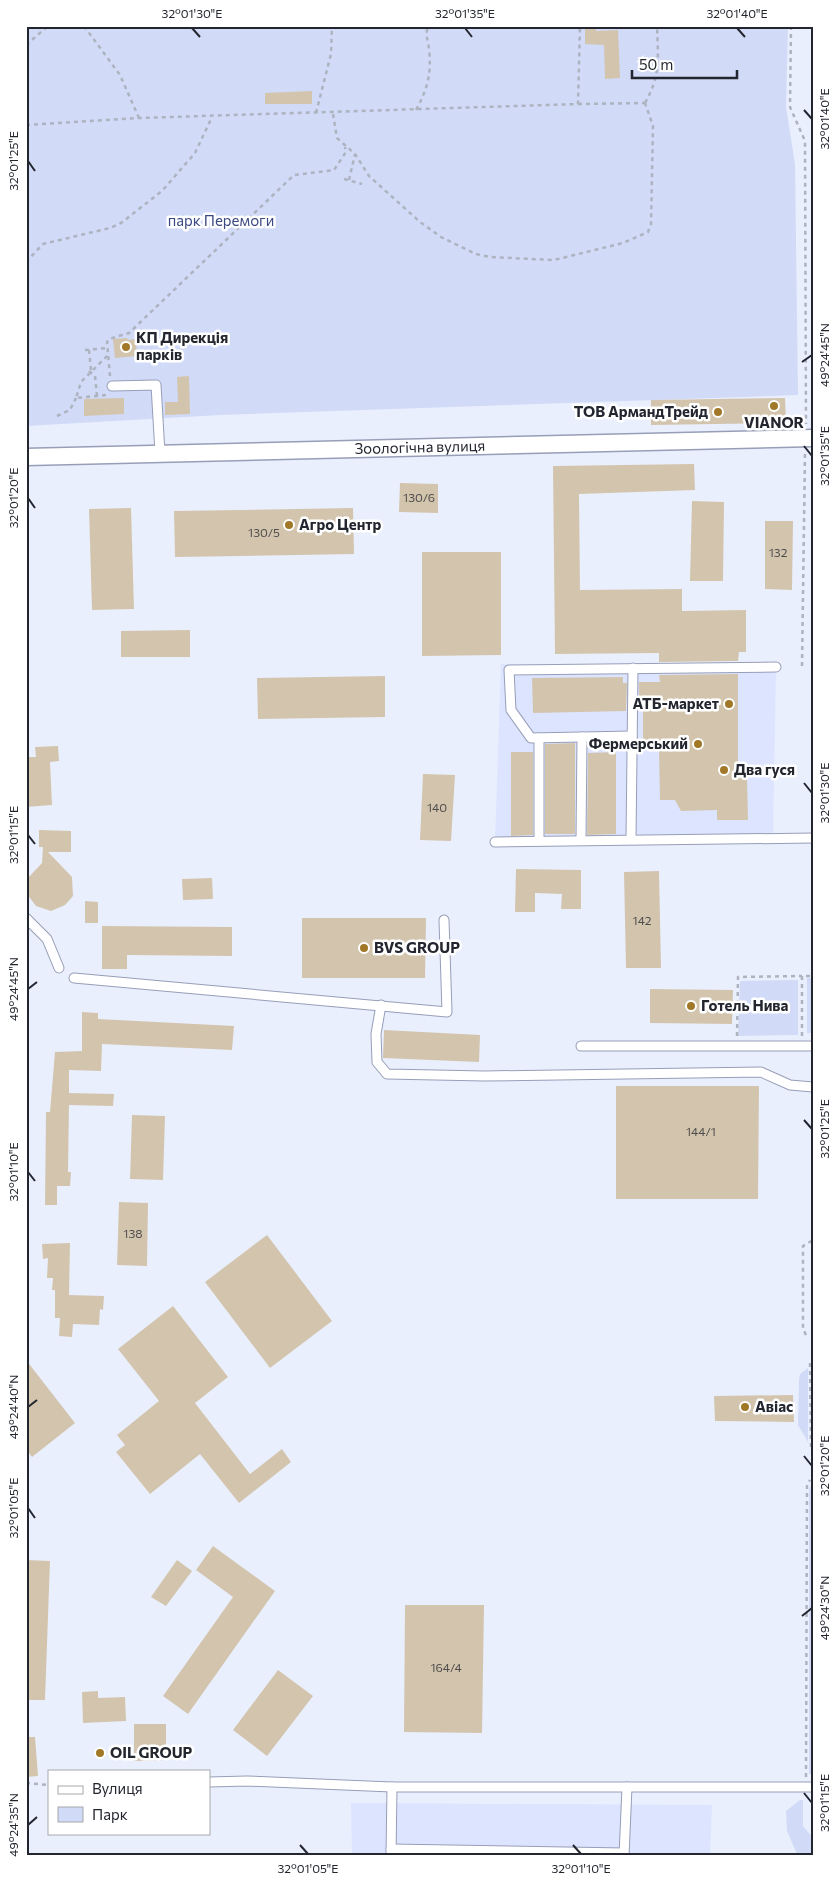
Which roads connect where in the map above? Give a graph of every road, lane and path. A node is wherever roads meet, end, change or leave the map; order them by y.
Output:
1 (48, 26) edge
2 (84, 26) edge
3 (332, 26) edge
4 (428, 26) edge
5 (580, 26) edge
6 (658, 26) edge
7 (791, 26) edge
8 (26, 45) edge
9 (645, 103) junction
10 (578, 104) junction
11 (416, 110) junction
12 (316, 113) junction
13 (333, 114) junction
14 (212, 117) junction
15 (139, 118) junction
16 (26, 124) edge
17 (345, 145) junction
18 (355, 154) junction
19 (344, 179) dead end
20 (349, 180) junction
21 (362, 184) dead end
22 (26, 262) edge
23 (107, 348) junction
24 (108, 355) junction
25 (90, 371) junction
26 (112, 386) junction
27 (97, 396) junction
28 (76, 398) junction
29 (56, 416) dead end
30 (809, 438) edge
31 (160, 453) junction
32 (26, 457) edge
33 (802, 666) dead end
34 (776, 667) dead end
35 (633, 668) junction
36 (632, 736) junction
37 (582, 737) junction
38 (539, 738) junction
39 (813, 838) edge
40 (631, 839) junction
41 (580, 840) junction
42 (539, 841) junction
43 (495, 842) dead end
44 (26, 918) edge
45 (444, 920) dead end
46 (59, 968) dead end
47 (802, 976) junction
48 (813, 976) edge
49 (74, 978) dead end
50 (381, 1005) junction
51 (581, 1046) dead end
52 (737, 1046) junction
53 (802, 1046) junction
54 (813, 1046) edge
55 (813, 1086) edge
56 (813, 1240) edge
57 (806, 1335) dead end
58 (810, 1363) dead end
59 (811, 1450) dead end
60 (810, 1480) dead end
61 (210, 1782) edge
62 (26, 1783) edge
63 (48, 1785) edge
64 (392, 1787) junction
65 (627, 1787) junction
66 (810, 1787) edge
67 (391, 1852) edge
68 (624, 1854) edge

1 - 8 path
2 - 15 path
3 - 12 path
4 - 11 path
5 - 10 path
6 - 9 path
7 - 30 path
9 - 10 path
9 - 18 path
10 - 11 path
11 - 13 path
12 - 13 path
12 - 14 path
13 - 17 path
14 - 15 path
14 - 22 path
15 - 16 path
17 - 18 path
17 - 23 path
18 - 20 path
19 - 20 path
20 - 21 path
23 - 24 path
23 - 25 path
24 - 25 path
24 - 26 path
25 - 27 path
25 - 28 path
26 - 27 path
26 - 31 lane
27 - 28 path
28 - 29 path
30 - 31 street, Зоологічна вулиця
30 - 33 path
31 - 32 street, Зоологічна вулиця
34 - 35 lane
35 - 36 lane
35 - 38 lane
36 - 37 lane
36 - 40 lane
37 - 38 lane
37 - 41 lane
38 - 42 lane
39 - 40 lane
40 - 41 lane
41 - 42 lane
42 - 43 lane
44 - 46 lane
45 - 50 lane
47 - 48 path
47 - 52 path
47 - 53 path
49 - 50 lane
50 - 55 lane
51 - 52 lane
52 - 53 lane
53 - 54 lane
56 - 57 path
58 - 59 path
60 - 66 path
61 - 64 lane
62 - 63 path
64 - 65 lane
64 - 67 lane
65 - 66 lane
65 - 68 lane
67 - 68 lane

